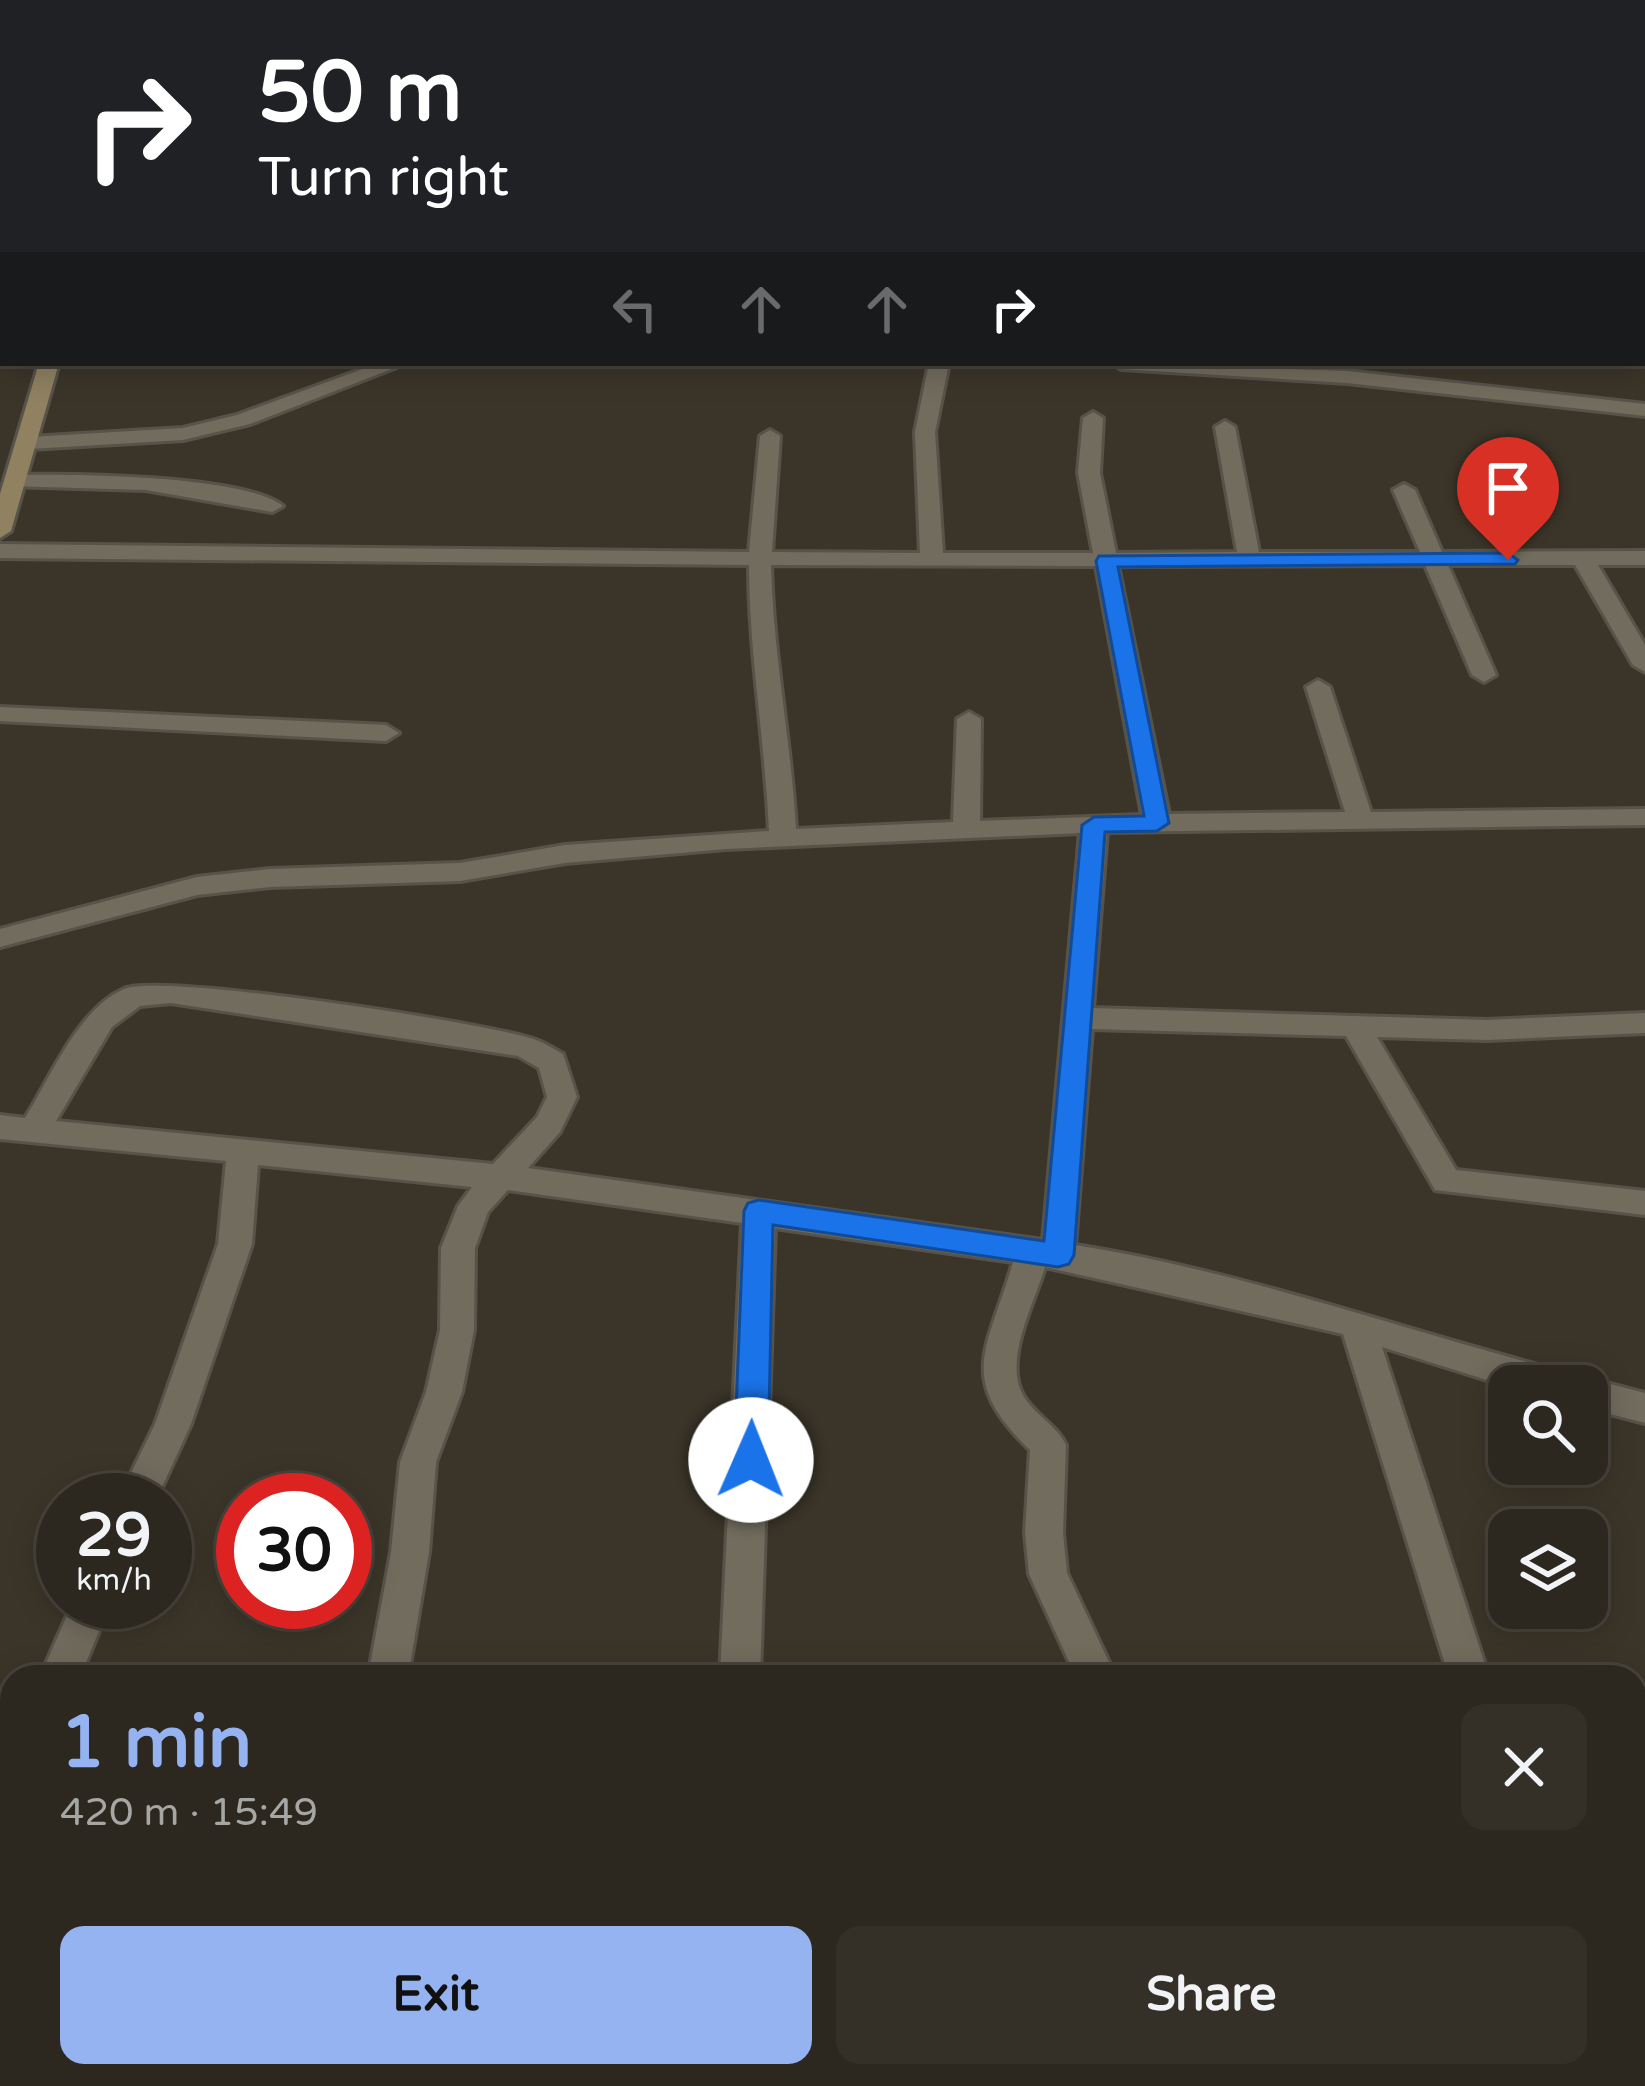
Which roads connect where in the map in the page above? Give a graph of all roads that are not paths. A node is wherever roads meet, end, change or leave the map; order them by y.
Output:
1 (48, 366) edge
2 (390, 366) edge
3 (938, 366) edge
4 (1220, 366) edge
5 (1353, 370) edge
6 (1645, 410) edge
7 (1093, 418) dead end
8 (1225, 427) dead end
9 (770, 436) dead end
10 (30, 442) junction
11 (12, 476) edge
12 (1404, 490) dead end
13 (272, 506) dead end
14 (0, 531) edge
15 (0, 551) edge
16 (760, 556) junction
17 (1645, 558) edge
18 (1583, 559) junction
19 (932, 560) junction
20 (1433, 560) junction
21 (1106, 561) junction
22 (1250, 561) junction
23 (1645, 664) edge
24 (1484, 675) dead end
25 (1318, 687) dead end
26 (0, 714) edge
27 (969, 719) dead end
28 (386, 733) dead end
29 (1645, 817) edge
30 (1360, 820) junction
31 (1157, 823) junction
32 (1094, 825) junction
33 (966, 831) junction
34 (783, 839) junction
35 (0, 938) edge
36 (1076, 1018) junction
37 (1645, 1023) edge
38 (1354, 1024) junction
39 (0, 1127) edge
40 (34, 1130) junction
41 (243, 1148) junction
42 (505, 1177) junction
43 (1645, 1203) edge
44 (759, 1211) junction
45 (1046, 1253) junction
46 (1357, 1322) junction
47 (1488, 1367) edge
48 (1608, 1398) edge
49 (1645, 1408) edge
50 (150, 1473) edge
51 (80, 1629) edge
52 (65, 1665) edge
53 (390, 1665) edge
54 (740, 1665) edge
55 (1090, 1665) edge
56 (1465, 1665) edge

1 - 10 main road
2 - 10 street
3 - 19 street
4 - 5 street
5 - 6 street
7 - 21 street
8 - 22 street
9 - 16 street
10 - 11 main road
11 - 13 street
11 - 14 main road
12 - 20 street
15 - 16 street
16 - 19 street
16 - 34 street
17 - 18 street
18 - 20 street
18 - 23 street
19 - 21 street
20 - 22 street
20 - 24 street
21 - 22 street
21 - 31 street
25 - 30 street
26 - 28 street
27 - 33 street
29 - 30 street
30 - 31 street
31 - 32 street
32 - 33 street
32 - 36 street
33 - 34 street
34 - 35 street
36 - 38 street
36 - 45 street
37 - 38 street
38 - 43 street
39 - 40 street
40 - 41 street
40 - 42 street
41 - 42 street
41 - 50 street
42 - 44 street
42 - 53 street
44 - 45 street
44 - 54 street
45 - 46 street
45 - 55 street
46 - 47 street
46 - 56 street
48 - 49 street
51 - 52 street

